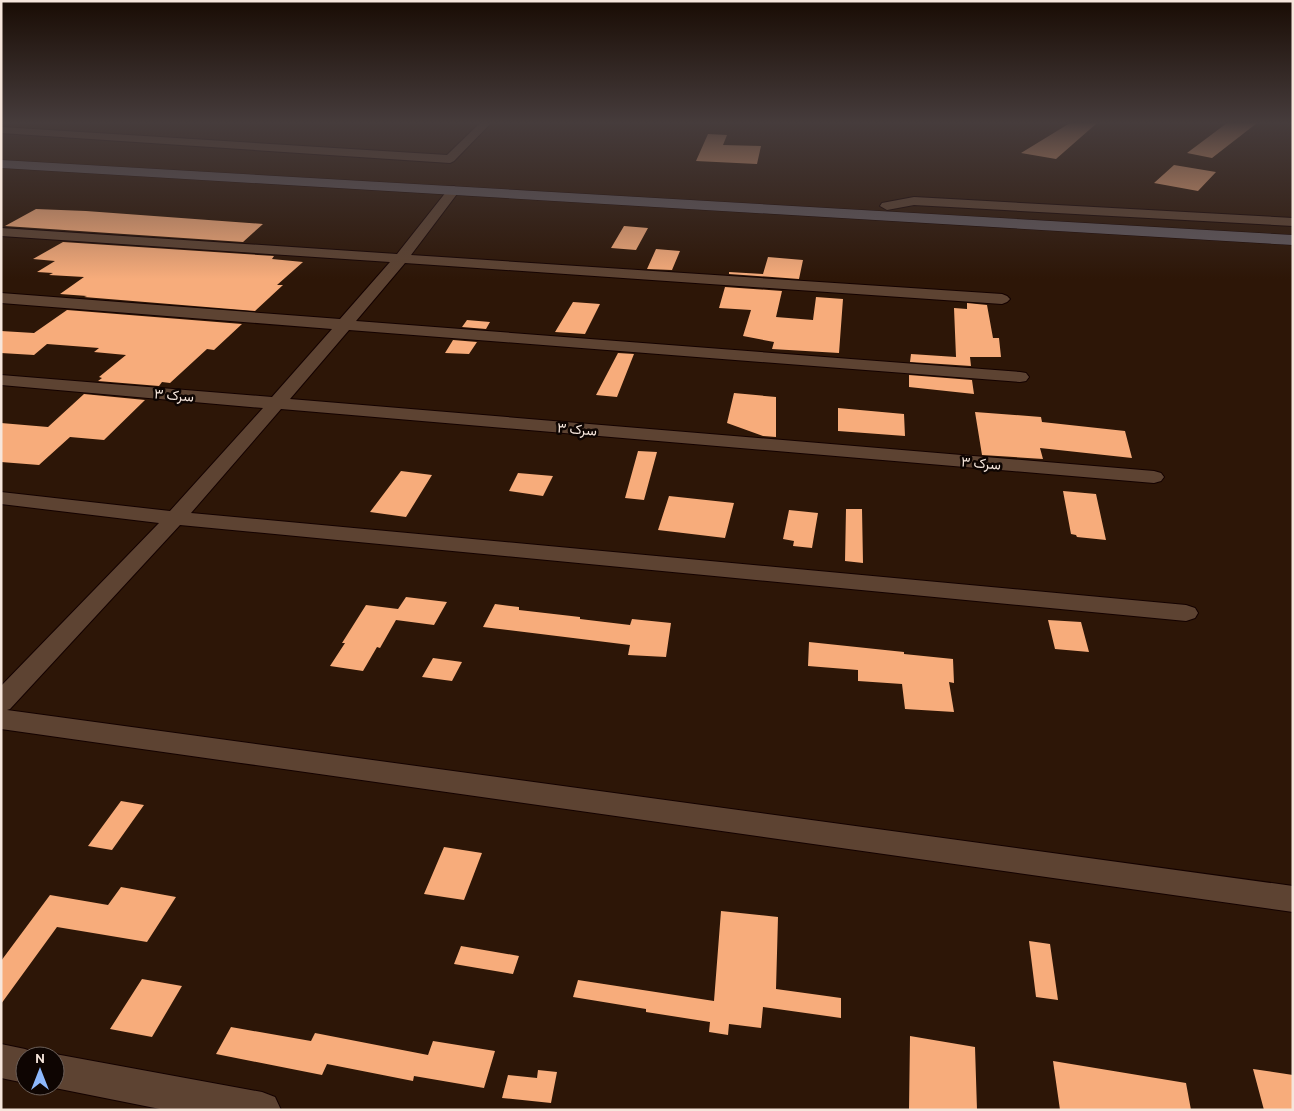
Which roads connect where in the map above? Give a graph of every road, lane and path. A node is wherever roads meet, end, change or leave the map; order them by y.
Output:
1 (190, 175) edge
2 (346, 175) edge
3 (454, 190) junction
4 (887, 206) junction
5 (929, 214) junction
6 (1293, 222) edge
7 (1293, 230) edge
8 (1, 232) edge
9 (1293, 240) edge
10 (400, 260) junction
11 (1, 298) edge
12 (1002, 299) dead end
13 (344, 325) junction
14 (1020, 376) dead end
15 (1, 380) edge
16 (276, 404) junction
17 (1154, 477) dead end
18 (1, 498) edge
19 (175, 518) junction
20 (1186, 613) dead end
21 (1, 703) edge
22 (1, 719) edge
23 (1293, 899) edge
24 (1, 1061) edge
25 (15, 1064) edge
26 (65, 1073) edge
27 (262, 1110) edge

1 - 3 main road
2 - 4 main road
3 - 5 main road
3 - 10 street
4 - 5 main road
4 - 6 street
5 - 7 main road
5 - 9 main road
8 - 10 street
10 - 12 street
10 - 13 street
11 - 13 street
13 - 14 street
13 - 16 street
15 - 16 street, سرک ۳
16 - 17 street, سرک ۳
16 - 19 street
18 - 19 street
19 - 20 street
19 - 21 street
22 - 23 street
24 - 25 street
26 - 27 street

